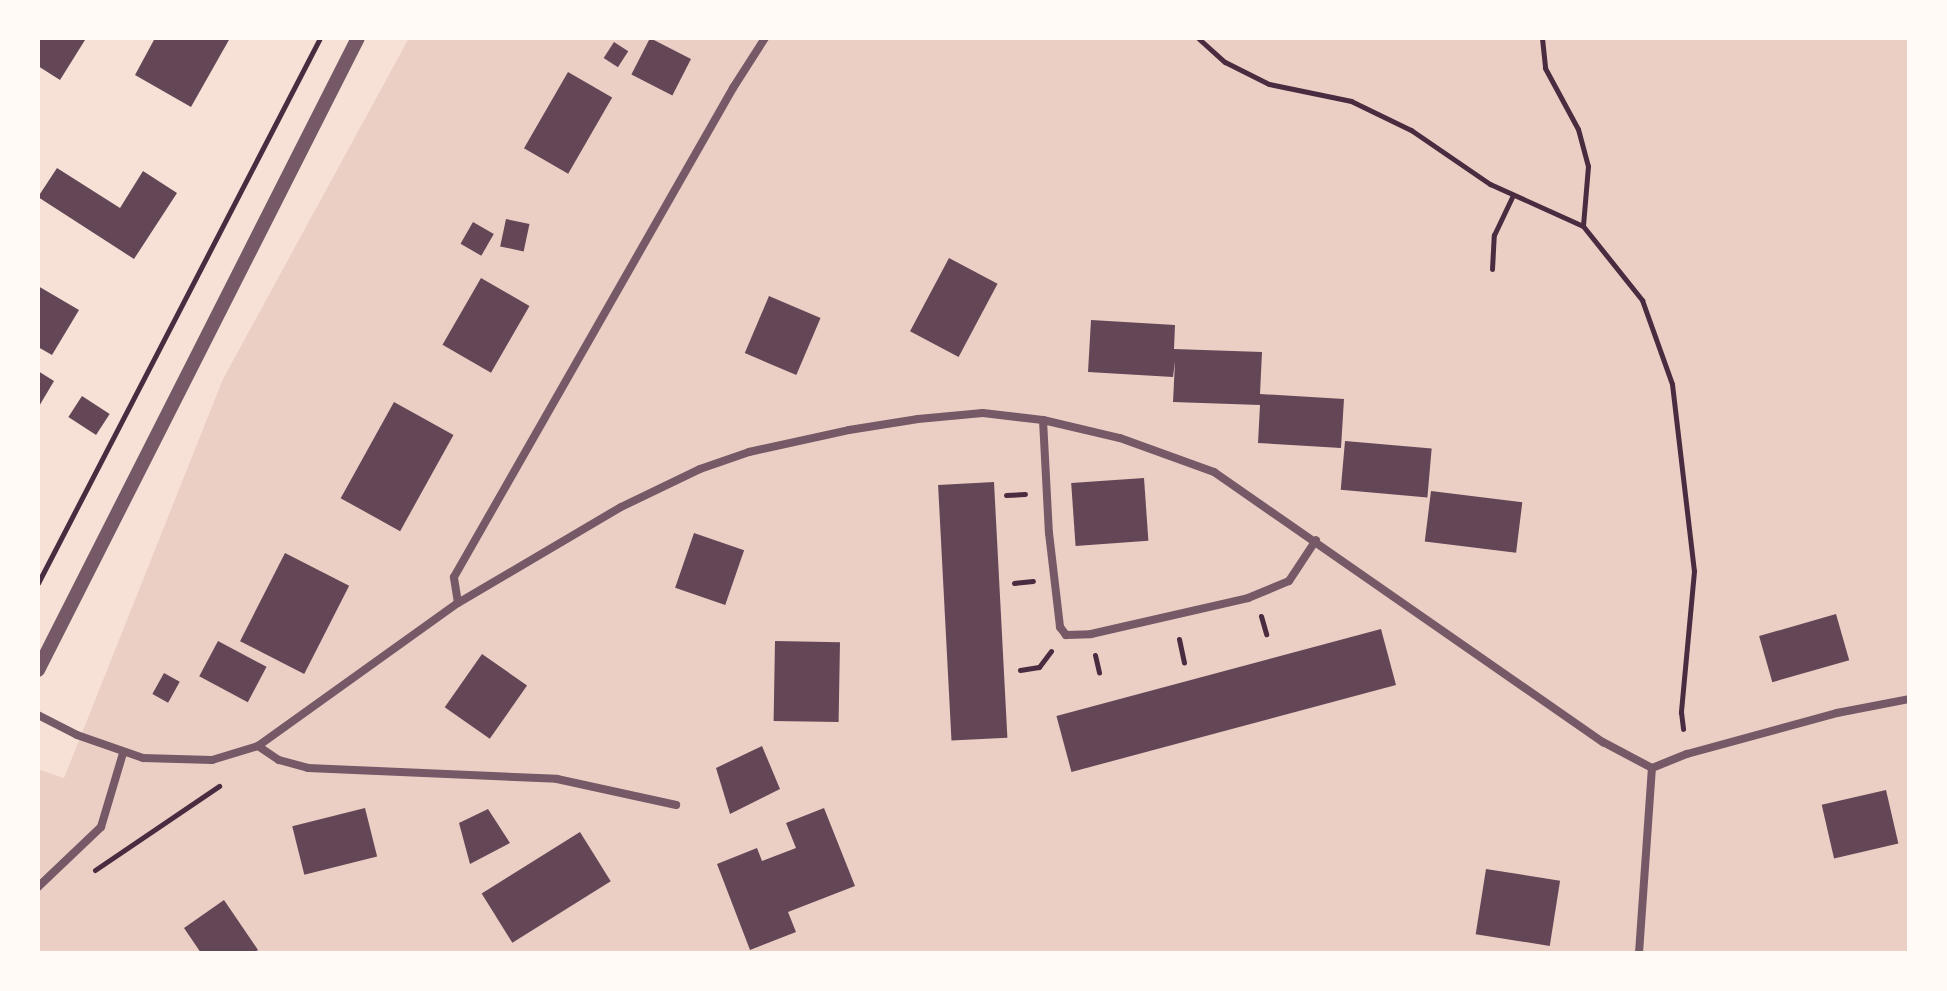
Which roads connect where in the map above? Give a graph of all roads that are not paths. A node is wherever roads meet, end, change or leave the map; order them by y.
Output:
1 (358, 38) edge
2 (765, 38) edge
3 (1043, 420) junction
4 (1316, 540) junction
5 (458, 603) junction
6 (38, 670) edge
7 (1909, 699) edge
8 (38, 715) edge
9 (258, 746) junction
10 (123, 753) junction
11 (1652, 768) junction
12 (676, 805) dead end
13 (38, 887) edge
14 (1639, 953) edge

1 - 6 street
2 - 5 street
3 - 4 street
3 - 4 street
3 - 5 street
4 - 11 street
5 - 9 street
7 - 11 street
8 - 10 street
9 - 10 street
9 - 12 street
10 - 13 street
11 - 14 street

